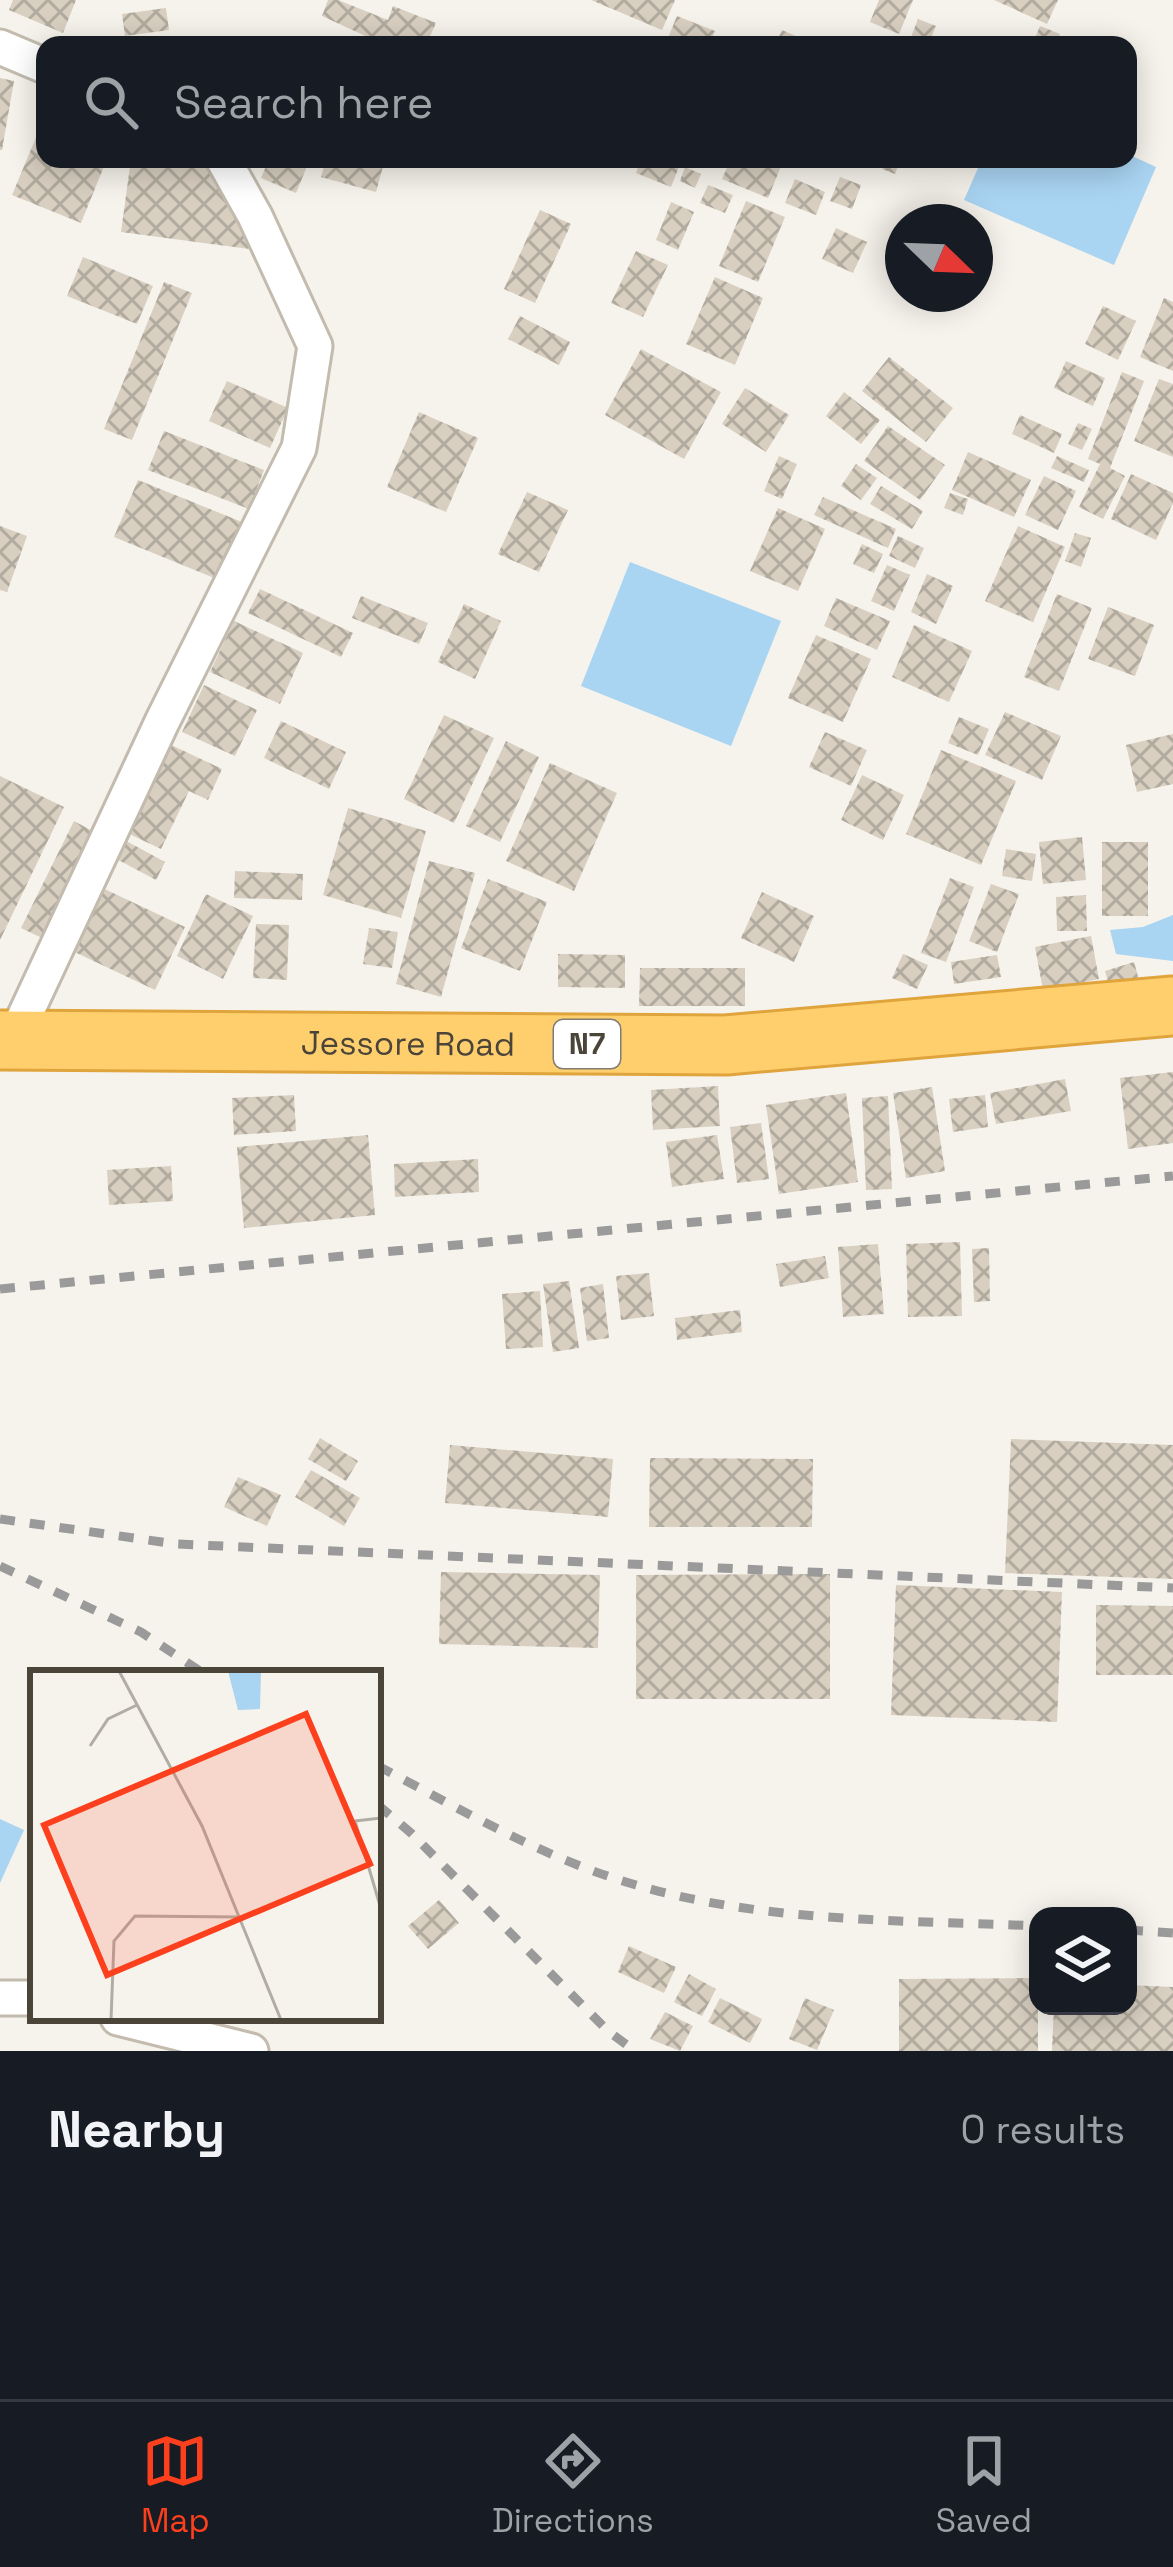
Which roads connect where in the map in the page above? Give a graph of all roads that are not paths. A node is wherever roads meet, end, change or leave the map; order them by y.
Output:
1 (0, 47) edge
2 (36, 62) edge
3 (229, 168) edge
4 (1173, 1006) edge
5 (6, 1041) edge
6 (130, 2021) edge
7 (251, 2051) edge

1 - 2 street
3 - 5 street
4 - 5 highway, Jessore Road / N7
6 - 7 street

